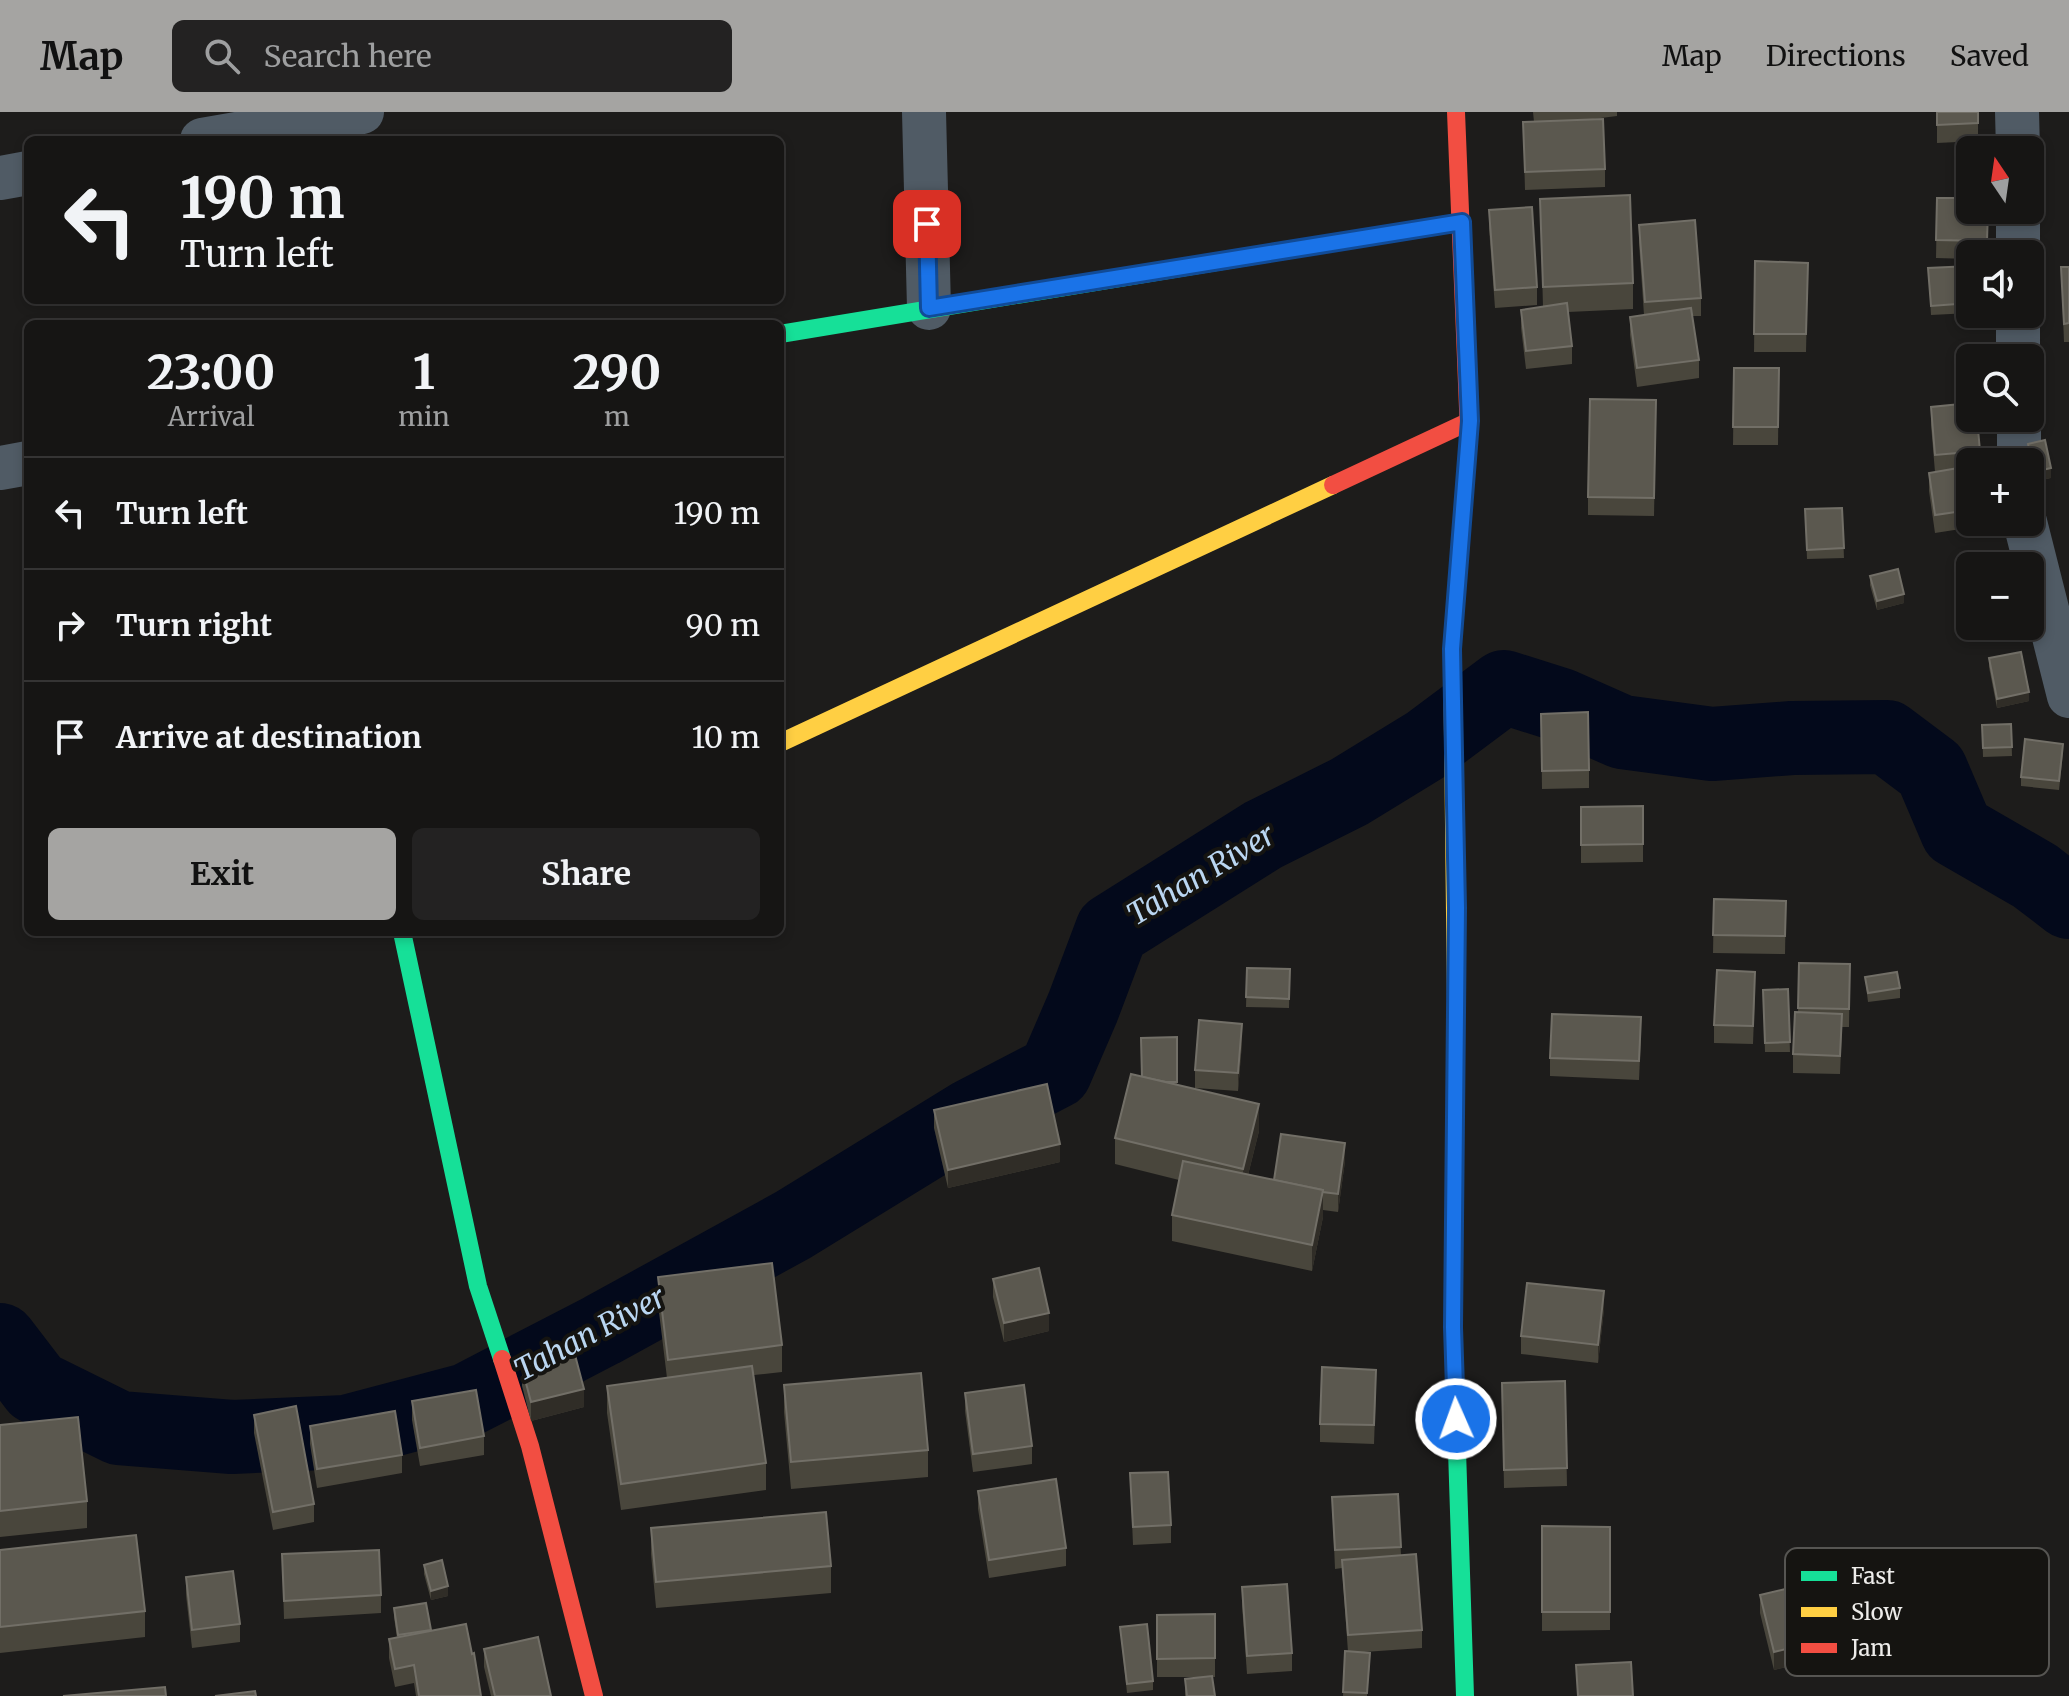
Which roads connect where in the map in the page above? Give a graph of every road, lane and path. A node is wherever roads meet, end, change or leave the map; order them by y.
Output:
1 (362, 112) edge
2 (924, 112) edge
3 (1456, 112) edge
4 (2017, 112) edge
5 (225, 136) edge
6 (2018, 136) edge
7 (24, 174) edge
8 (0, 178) edge
9 (1462, 222) junction
10 (929, 308) junction
11 (784, 333) edge
12 (1470, 421) junction
13 (24, 464) edge
14 (0, 468) edge
15 (2029, 536) edge
16 (2069, 696) edge
17 (784, 741) edge
18 (403, 936) edge
19 (594, 1696) edge
20 (1465, 1696) edge

1 - 5 street
2 - 10 street
3 - 9 street
4 - 6 street
7 - 8 street
9 - 10 street
9 - 12 street
10 - 11 street
12 - 17 street
12 - 20 street
13 - 14 street
15 - 16 street
18 - 19 street

